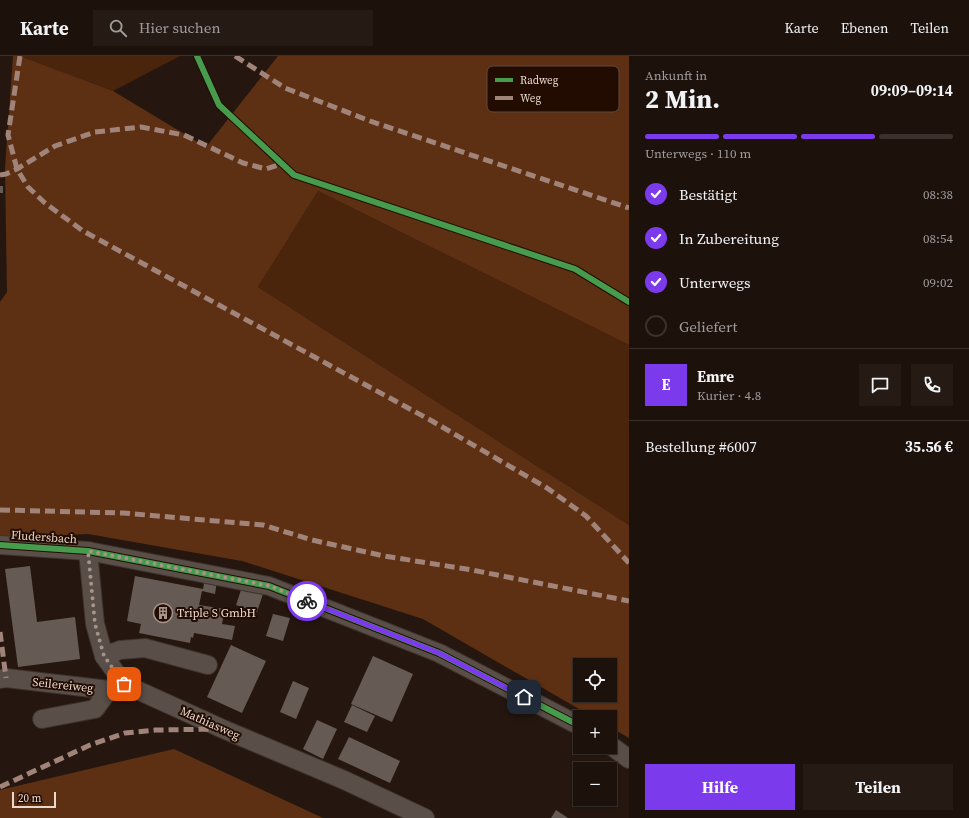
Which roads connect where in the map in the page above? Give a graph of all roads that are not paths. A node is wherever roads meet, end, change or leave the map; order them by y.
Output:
1 (0, 545) edge
2 (88, 551) junction
3 (104, 656) junction
4 (208, 665) dead end
5 (0, 679) edge
6 (116, 687) junction
7 (42, 719) dead end
8 (573, 722) edge
9 (617, 751) edge
10 (629, 759) edge
11 (426, 818) edge

1 - 2 street, Fludersbach
2 - 3 street
2 - 8 street, Fludersbach
3 - 4 street
3 - 6 street
5 - 6 street, Seilereiweg
6 - 7 street
6 - 11 street, Mathiasweg
9 - 10 street

